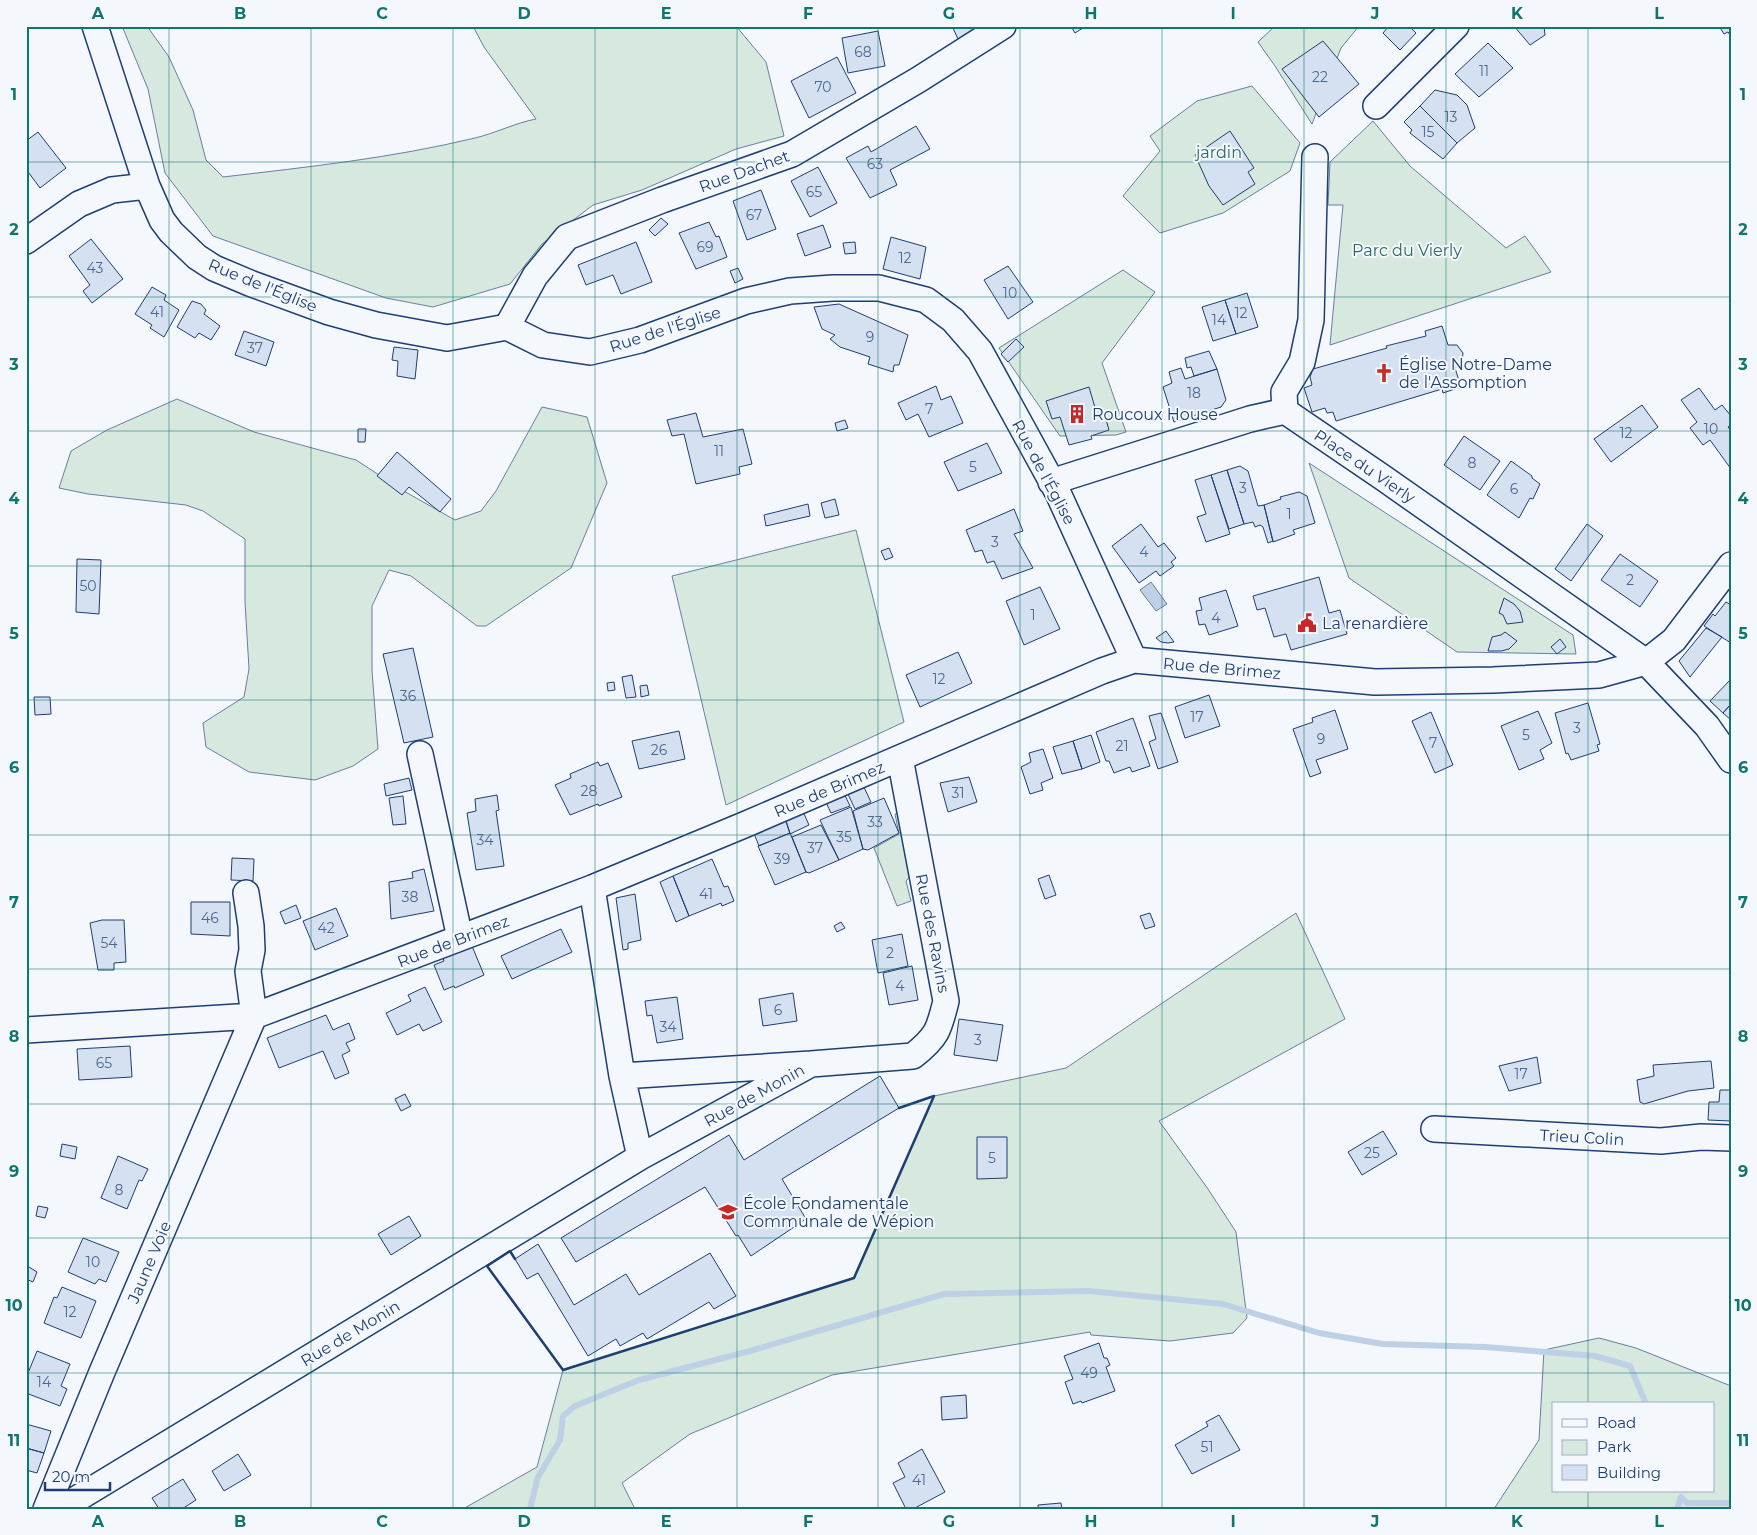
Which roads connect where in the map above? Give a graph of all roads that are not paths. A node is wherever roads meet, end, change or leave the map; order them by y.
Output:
1 (96, 26) edge
2 (1003, 26) edge
3 (1456, 26) edge
4 (1376, 106) dead end
5 (1316, 157) dead end
6 (147, 186) junction
7 (26, 241) edge
8 (507, 327) junction
9 (1285, 411) junction
10 (1051, 482) junction
11 (1731, 565) edge
12 (1134, 660) junction
13 (1646, 662) junction
14 (420, 754) dead end
15 (900, 758) junction
16 (1731, 760) edge
17 (592, 888) junction
18 (246, 893) dead end
19 (460, 938) junction
20 (254, 1016) junction
21 (26, 1030) edge
22 (811, 1064) junction
23 (622, 1076) junction
24 (1434, 1129) dead end
25 (1731, 1138) edge
26 (640, 1158) junction
27 (46, 1509) edge
28 (60, 1509) edge

1 - 6 street, Rue de l'Église
2 - 8 street, Rue Dachet
3 - 4 street
5 - 9 street
6 - 7 street
6 - 8 street, Rue de l'Église
8 - 10 street, Rue de l'Église
9 - 10 street
9 - 13 street, Place du Vierly
10 - 12 street, Rue de l'Église
11 - 13 street
12 - 13 street, Rue de Brimez
12 - 15 street, Rue de Brimez
13 - 16 street, Place du Vierly
14 - 19 street
15 - 17 street, Rue de Brimez
15 - 22 street, Rue des Ravins
17 - 19 street, Rue de Brimez
17 - 23 street
18 - 20 street
19 - 20 street, Rue de Brimez
20 - 21 street, Rue de Brimez
20 - 27 street, Jaune Voie
22 - 23 street, Rue de Monin
22 - 26 street, Rue de Monin
23 - 26 street
24 - 25 street, Trieu Colin
26 - 28 street, Rue de Monin

